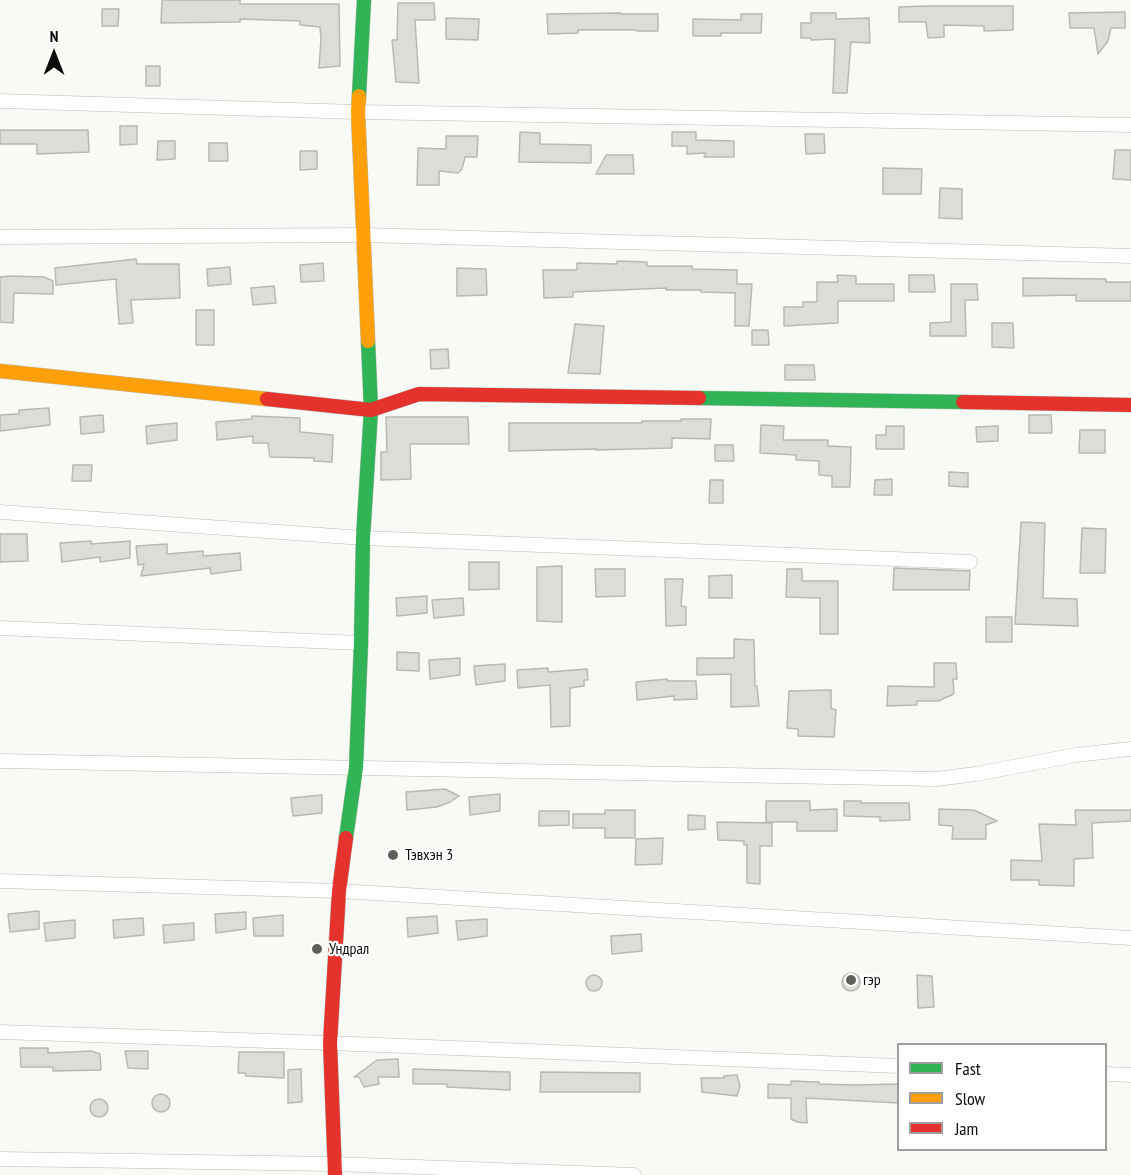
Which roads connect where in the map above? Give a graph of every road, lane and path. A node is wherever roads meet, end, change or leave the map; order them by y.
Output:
1 (364, 0) edge
2 (0, 101) edge
3 (358, 112) junction
4 (1131, 125) edge
5 (364, 235) junction
6 (0, 237) edge
7 (1131, 256) edge
8 (0, 371) edge
9 (1131, 405) edge
10 (371, 410) junction
11 (0, 512) edge
12 (363, 538) junction
13 (970, 562) dead end
14 (0, 628) edge
15 (361, 643) junction
16 (1131, 749) edge
17 (0, 761) edge
18 (356, 767) junction
19 (0, 881) edge
20 (339, 891) junction
21 (1131, 938) edge
22 (0, 1032) edge
23 (330, 1043) junction
24 (897, 1066) edge
25 (1107, 1074) edge
26 (1131, 1075) edge
27 (0, 1159) edge
28 (335, 1169) edge
29 (634, 1175) edge

1 - 3 street
2 - 3 street
3 - 4 street
3 - 5 street
5 - 6 street
5 - 7 street
5 - 10 street
8 - 10 street
9 - 10 street
10 - 12 street
11 - 12 street
12 - 13 street
12 - 15 street
14 - 15 street
15 - 18 street
16 - 18 street
17 - 18 street
18 - 20 street
19 - 20 street
20 - 21 street
20 - 23 street
22 - 23 street
23 - 24 street
23 - 28 street
25 - 26 street
27 - 28 street
28 - 29 street

